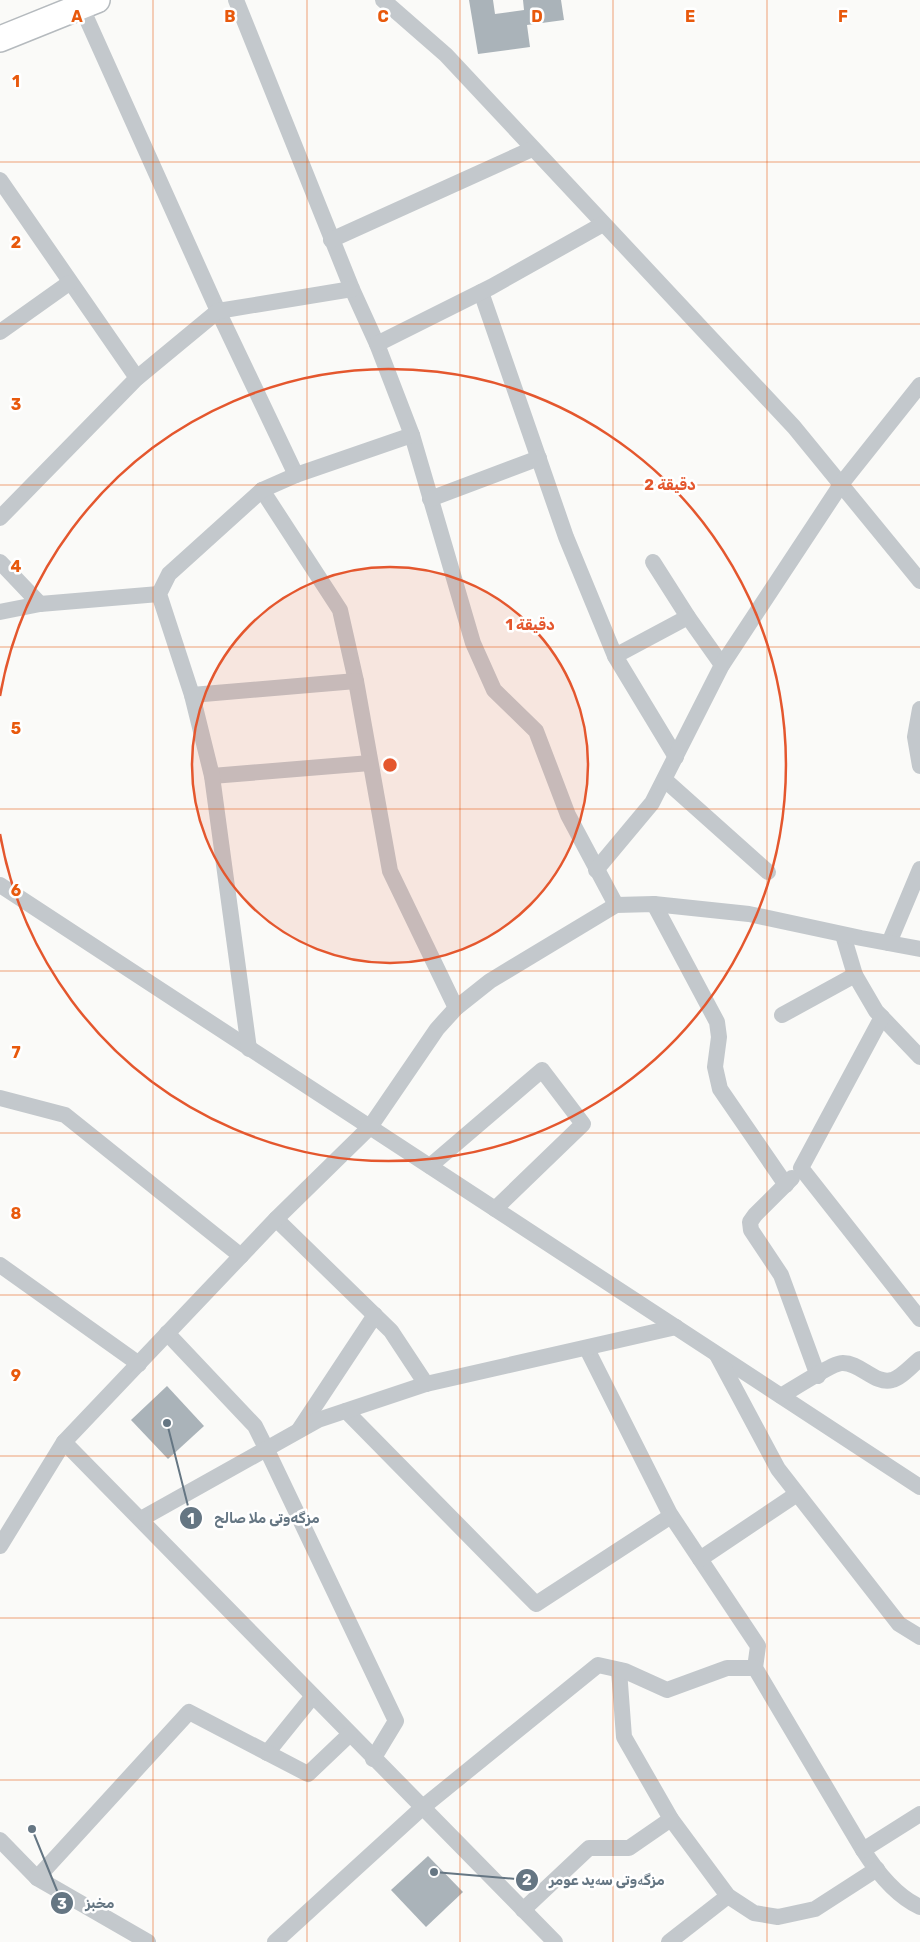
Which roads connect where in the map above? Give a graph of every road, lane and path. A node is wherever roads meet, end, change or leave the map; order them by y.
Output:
1 (236, 0) edge
2 (383, 0) edge
3 (89, 3) edge
4 (0, 39) edge
5 (532, 149) junction
6 (0, 180) edge
7 (603, 224) junction
8 (331, 240) junction
9 (69, 283) junction
10 (352, 289) junction
11 (481, 292) junction
12 (218, 311) junction
13 (0, 332) edge
14 (378, 344) junction
15 (137, 378) junction
16 (920, 385) edge
17 (412, 435) junction
18 (539, 458) junction
19 (296, 475) junction
20 (842, 483) junction
21 (262, 490) junction
22 (430, 499) junction
23 (0, 518) edge
24 (0, 562) edge
25 (653, 562) dead end
26 (920, 581) edge
27 (158, 594) junction
28 (40, 604) junction
29 (0, 612) edge
30 (688, 617) junction
31 (615, 656) junction
32 (722, 665) junction
33 (356, 681) junction
34 (192, 694) junction
35 (920, 709) edge
36 (676, 757) junction
37 (370, 763) junction
38 (920, 766) edge
39 (212, 776) junction
40 (664, 780) junction
41 (920, 869) edge
42 (596, 870) junction
43 (768, 872) dead end
44 (0, 885) edge
45 (654, 904) junction
46 (616, 905) junction
47 (843, 935) junction
48 (889, 943) junction
49 (920, 949) edge
50 (855, 975) junction
51 (456, 1008) junction
52 (782, 1015) dead end
53 (882, 1017) junction
54 (249, 1049) junction
55 (920, 1058) edge
56 (0, 1098) edge
57 (370, 1127) junction
58 (430, 1166) junction
59 (801, 1168) junction
60 (786, 1185) junction
61 (495, 1209) junction
62 (276, 1219) junction
63 (241, 1256) junction
64 (0, 1265) edge
65 (375, 1315) junction
66 (920, 1319) edge
67 (676, 1327) junction
68 (167, 1333) junction
69 (587, 1349) junction
70 (716, 1353) junction
71 (920, 1359) edge
72 (139, 1364) junction
73 (818, 1376) junction
74 (426, 1384) junction
75 (781, 1396) junction
76 (346, 1411) junction
77 (298, 1431) junction
78 (64, 1442) junction
79 (266, 1448) junction
80 (920, 1487) edge
81 (797, 1494) junction
82 (671, 1516) junction
83 (140, 1519) junction
84 (0, 1546) edge
85 (700, 1560) junction
86 (920, 1636) edge
87 (755, 1668) junction
88 (619, 1670) junction
89 (314, 1696) junction
90 (350, 1734) junction
91 (267, 1753) junction
92 (373, 1758) junction
93 (423, 1807) junction
94 (920, 1814) edge
95 (671, 1819) junction
96 (0, 1840) edge
97 (863, 1850) junction
98 (877, 1869) junction
99 (37, 1878) junction
100 (728, 1896) junction
101 (920, 1907) edge
102 (523, 1910) junction
103 (148, 1942) edge
104 (275, 1942) edge
105 (555, 1942) edge
106 (669, 1942) edge

1 - 8 street
2 - 5 street
3 - 4 main road
3 - 12 street
5 - 7 street
5 - 8 street
6 - 9 street
7 - 11 street
7 - 20 street
8 - 10 street
9 - 13 street
9 - 15 street
10 - 12 street
10 - 14 street
11 - 14 street
11 - 18 street
12 - 15 street
12 - 19 street
14 - 17 street
15 - 23 street
16 - 20 street
17 - 19 street
17 - 22 street
18 - 22 street
18 - 31 street
19 - 21 street
20 - 26 street
20 - 32 street
21 - 27 street
21 - 33 street
22 - 42 street
24 - 28 street
25 - 30 street
27 - 28 street
27 - 34 street
28 - 29 street
30 - 31 street
30 - 32 street
31 - 36 street
32 - 36 street
33 - 34 street
33 - 37 street
34 - 39 street
35 - 38 street
36 - 40 street
37 - 39 street
37 - 51 street
39 - 54 street
40 - 42 street
40 - 43 street
41 - 48 street
42 - 46 street
44 - 54 street
45 - 46 street
45 - 47 street
45 - 60 street
46 - 51 street
47 - 48 street
47 - 50 street
48 - 49 street
50 - 52 street
50 - 53 street
51 - 57 street
53 - 55 street
53 - 59 street
54 - 57 street
56 - 63 street
57 - 58 street
57 - 62 street
58 - 61 street
58 - 61 street
59 - 60 street
59 - 66 street
60 - 73 street
61 - 67 street
62 - 63 street
62 - 65 street
63 - 68 street
64 - 72 street
65 - 74 street
65 - 77 street
67 - 69 street
67 - 70 street
68 - 72 street
68 - 79 street
69 - 74 street
69 - 82 street
70 - 75 street
70 - 81 street
71 - 73 street
72 - 78 street
73 - 75 street
74 - 76 street
75 - 80 street
76 - 77 street
76 - 82 street
77 - 79 street
78 - 83 street
78 - 84 street
79 - 83 street
79 - 92 street
81 - 85 street
81 - 86 street
82 - 85 street
83 - 89 street
85 - 87 street
87 - 88 street
87 - 97 street
88 - 93 street
88 - 95 street
89 - 90 street
89 - 91 street
90 - 91 street
90 - 92 street
91 - 99 street
92 - 93 street
93 - 102 street
93 - 104 street
94 - 97 street
95 - 100 street
95 - 102 street
96 - 99 street
97 - 98 street
98 - 100 street
98 - 101 street
99 - 103 street
100 - 106 street
102 - 105 street

